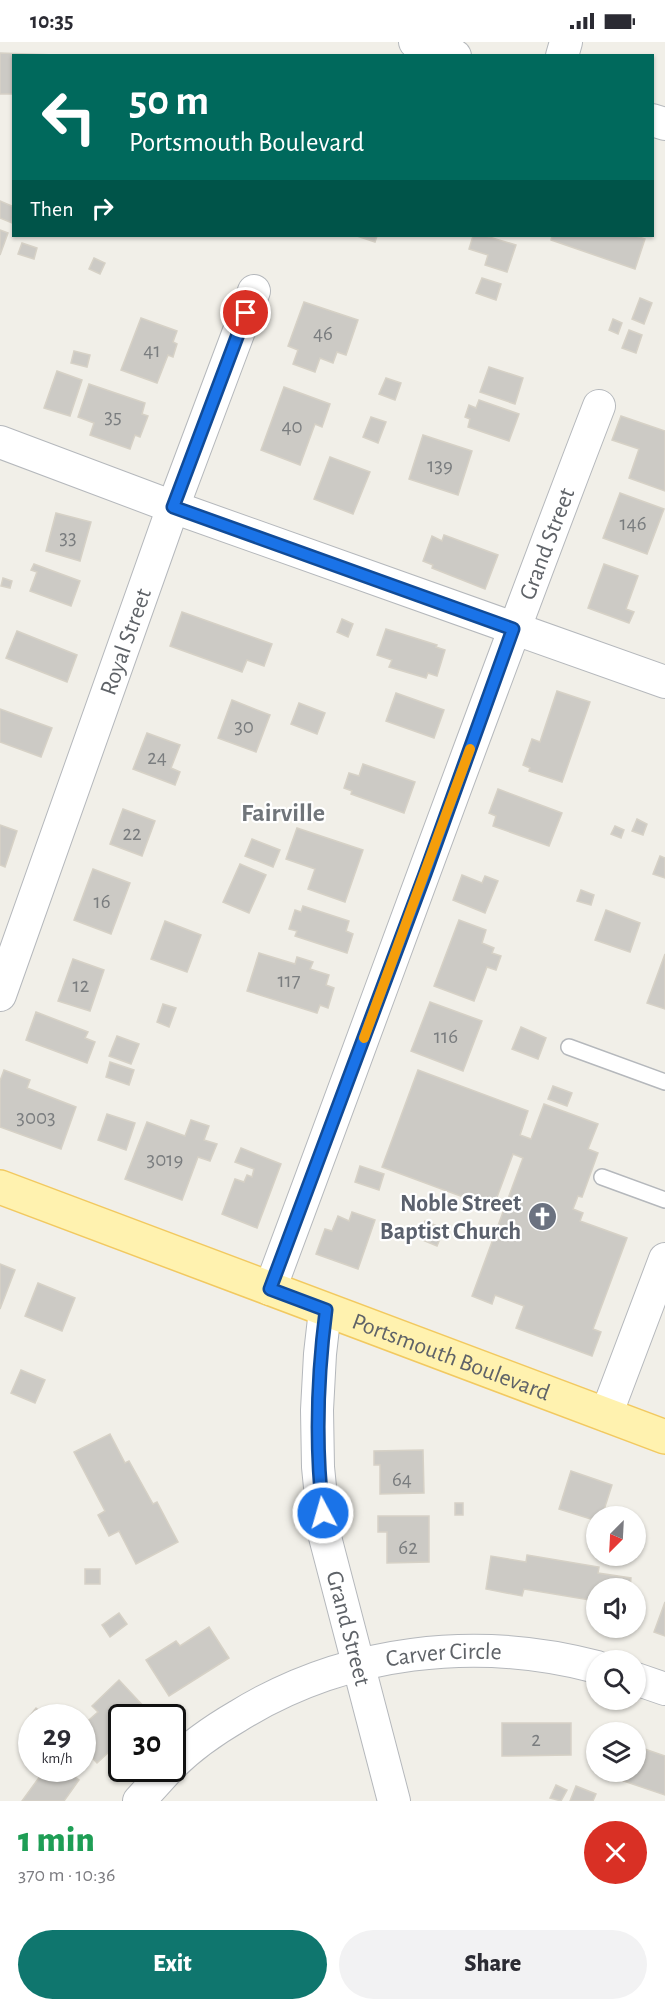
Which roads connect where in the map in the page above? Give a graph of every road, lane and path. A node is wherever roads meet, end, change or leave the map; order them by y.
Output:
1 (415, 42) edge
2 (450, 54) edge
3 (254, 291) dead end
4 (599, 406) dead end
5 (0, 442) edge
6 (173, 507) junction
7 (513, 629) junction
8 (665, 682) edge
9 (0, 995) edge
10 (569, 1047) dead end
11 (665, 1082) edge
12 (602, 1177) dead end
13 (0, 1187) edge
14 (665, 1200) edge
15 (665, 1259) edge
16 (270, 1289) junction
17 (326, 1310) junction
18 (606, 1415) junction
19 (665, 1437) edge
20 (586, 1664) edge
21 (358, 1665) junction
22 (646, 1682) edge
23 (665, 1689) edge
24 (186, 1753) edge
25 (156, 1782) edge
26 (139, 1801) edge
27 (394, 1801) edge

1 - 2 street
3 - 6 street, Royal Street
4 - 7 street, Grand Street
5 - 6 street
6 - 7 street
6 - 9 street, Royal Street
7 - 8 street
7 - 16 street, Grand Street
10 - 11 lane
12 - 14 lane
13 - 16 main road, Portsmouth Boulevard
15 - 18 street
16 - 17 main road, Portsmouth Boulevard
17 - 18 main road, Portsmouth Boulevard
17 - 21 street, Grand Street
18 - 19 main road, Portsmouth Boulevard
20 - 21 street, Carver Circle
21 - 24 street, Carver Circle
21 - 27 street, Grand Street
22 - 23 street
25 - 26 street

